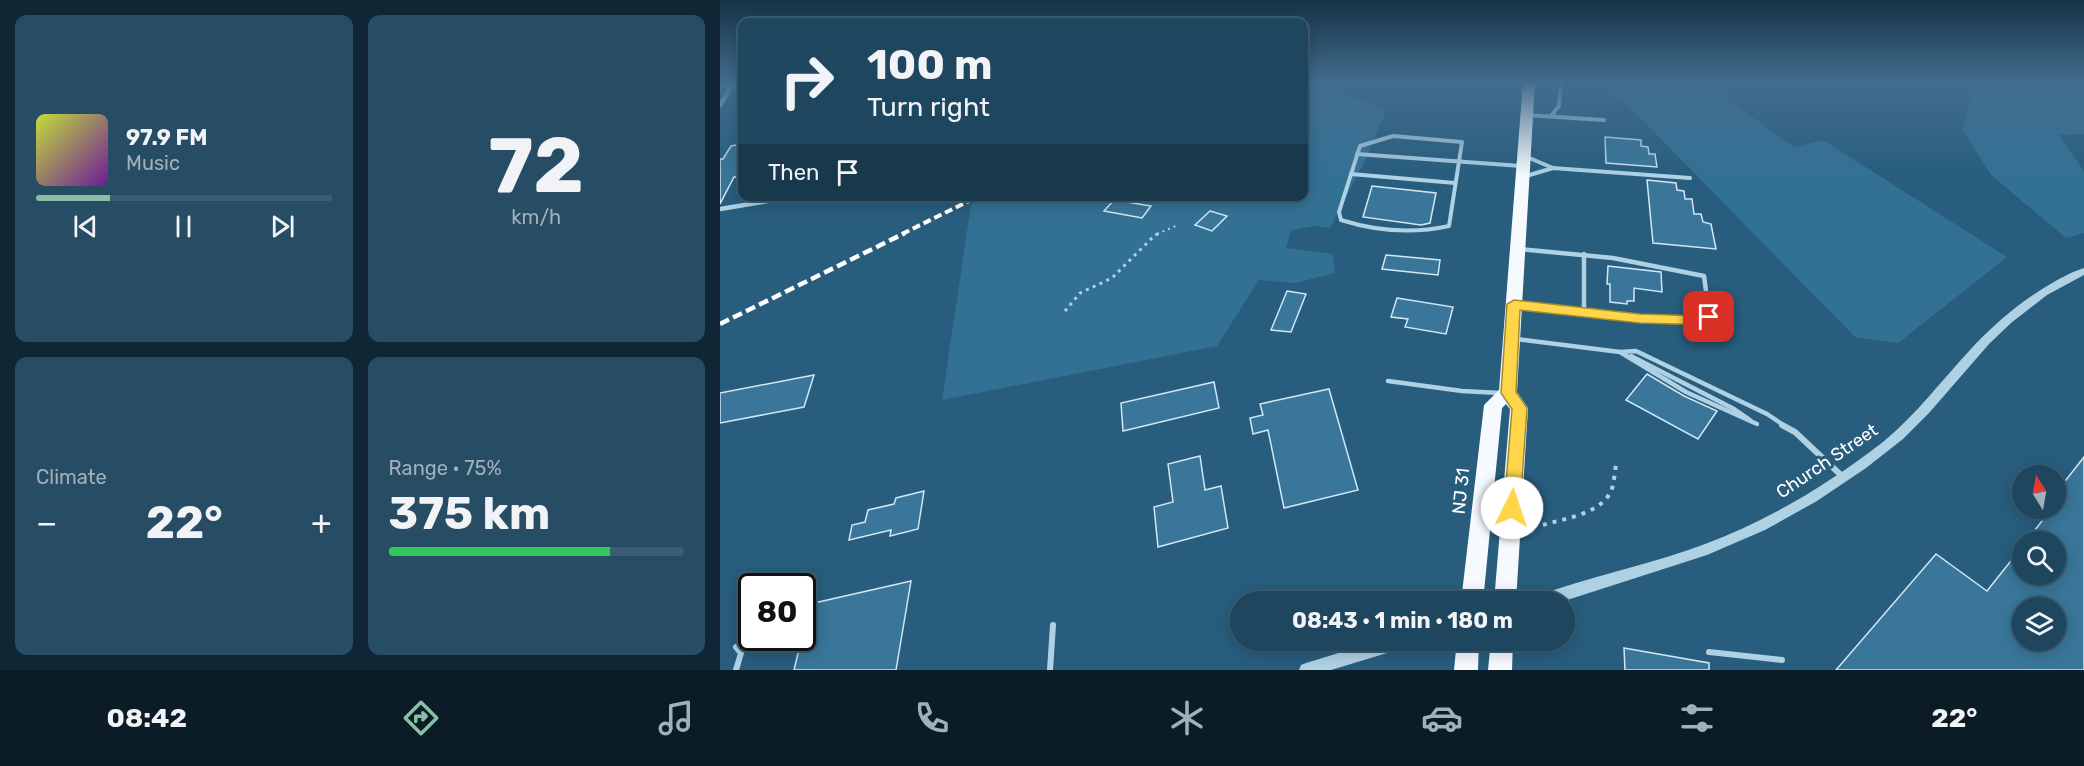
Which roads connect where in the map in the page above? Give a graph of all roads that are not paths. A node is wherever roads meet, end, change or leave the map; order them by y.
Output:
1 (1553, 113) edge
2 (1527, 115) joint
3 (1551, 116) junction
4 (1604, 120) dead end
5 (1358, 154) junction
6 (1459, 160) junction
7 (1524, 166) junction
8 (1552, 168) junction
9 (1351, 174) junction
10 (1689, 178) dead end
11 (1455, 183) junction
12 (768, 201) edge
13 (720, 209) edge
14 (1517, 249) junction
15 (1584, 254) junction
16 (2084, 271) edge
17 (1514, 304) junction
18 (1584, 312) junction
19 (1511, 339) junction
20 (1620, 351) junction
21 (1388, 381) dead end
22 (1508, 393) junction
23 (1757, 424) dead end
24 (1843, 477) junction
25 (1473, 591) edge
26 (1506, 591) edge
27 (1575, 591) edge
28 (1053, 625) dead end
29 (736, 647) dead end
30 (1370, 651) edge
31 (1467, 651) edge
32 (1501, 651) edge
33 (1709, 652) dead end
34 (1782, 660) dead end
35 (736, 670) edge
36 (1050, 670) edge
37 (1306, 670) edge
38 (1466, 670) edge
39 (1500, 670) edge

1 - 3 lane
2 - 3 lane
2 - 7 highway
3 - 4 lane
5 - 6 lane
5 - 6 lane
5 - 9 lane
6 - 7 lane
6 - 11 lane
7 - 8 lane
7 - 8 lane
7 - 14 highway
8 - 10 lane
9 - 11 lane
9 - 11 lane
12 - 13 street
14 - 15 lane
14 - 17 highway
15 - 18 lane
15 - 18 lane
16 - 24 street, Church Street
17 - 18 lane
17 - 19 highway
19 - 20 lane
19 - 22 highway
20 - 23 lane
20 - 24 lane
21 - 22 lane
22 - 25 highway, NJ 31 / NJ 31
22 - 26 highway
24 - 27 street, Church Street
28 - 36 lane
29 - 35 lane
30 - 37 street
31 - 38 highway
32 - 39 highway
33 - 34 lane

